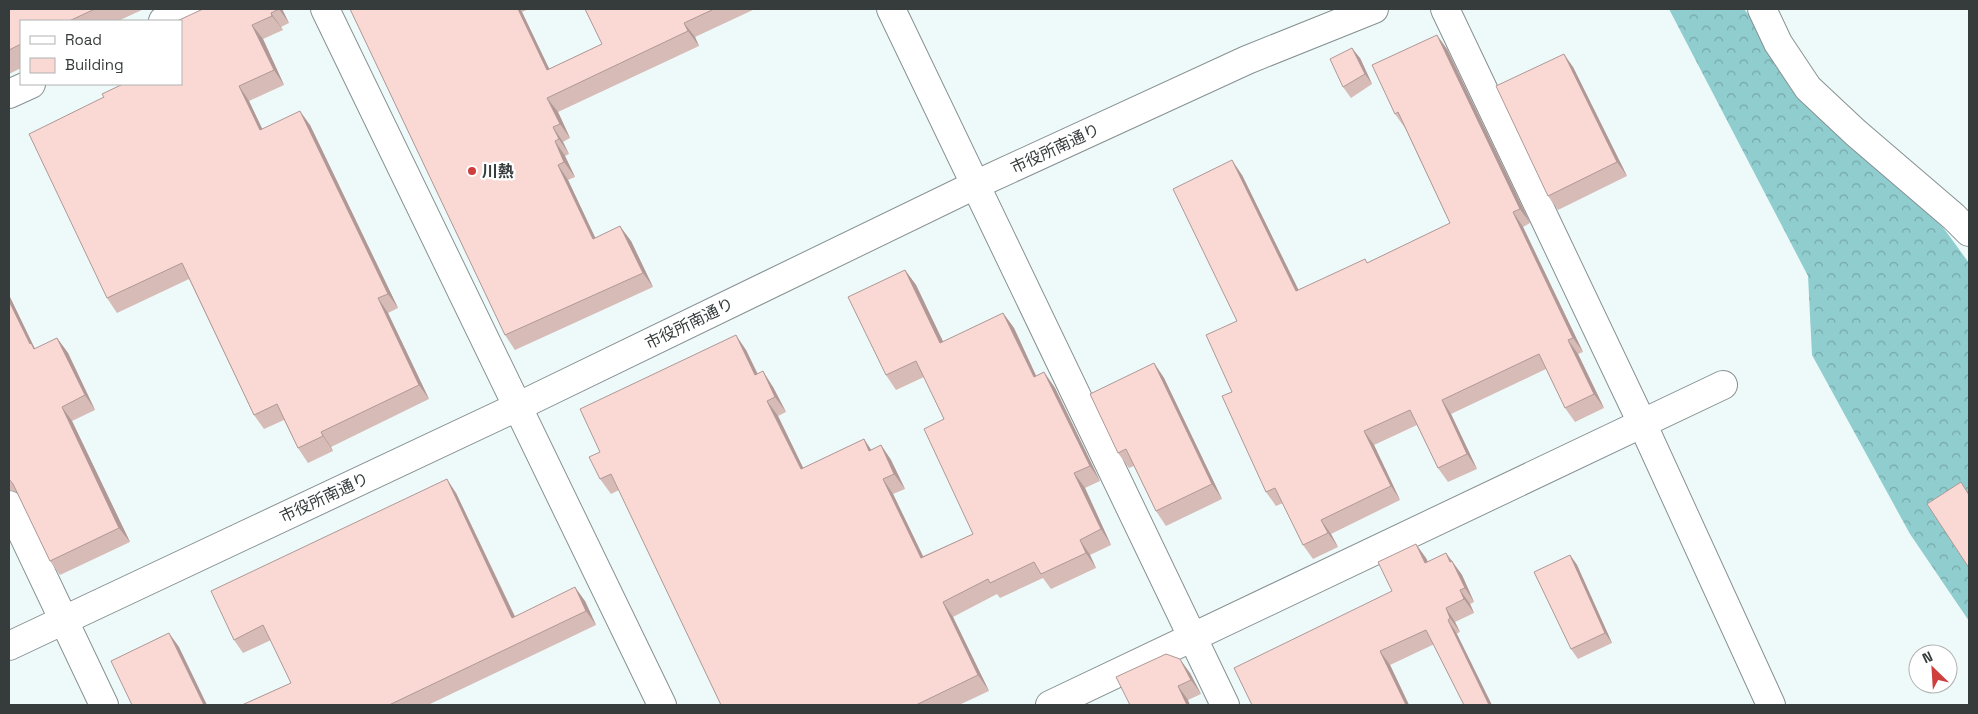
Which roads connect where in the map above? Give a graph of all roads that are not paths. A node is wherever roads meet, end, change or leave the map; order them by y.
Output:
1 (190, 9) edge
2 (325, 9) edge
3 (892, 9) edge
4 (1374, 9) edge
5 (1445, 9) edge
6 (1762, 9) edge
7 (165, 20) edge
8 (29, 85) edge
9 (9, 94) edge
10 (975, 185) junction
11 (1969, 232) edge
12 (1723, 385) dead end
13 (517, 407) junction
14 (1642, 423) junction
15 (9, 505) edge
16 (62, 620) junction
17 (1192, 636) junction
18 (9, 646) edge
19 (104, 705) edge
20 (662, 705) edge
21 (1050, 705) edge
22 (1226, 705) edge
23 (1772, 705) edge

1 - 7 street
2 - 13 street
3 - 10 street
4 - 10 street, 市役所南通り
5 - 14 street
6 - 11 street
8 - 9 street
10 - 13 street, 市役所南通り
10 - 17 street
12 - 14 street
13 - 16 street, 市役所南通り
13 - 20 street
14 - 17 street
14 - 23 street
15 - 16 street
16 - 18 street, 市役所南通り
16 - 19 street
17 - 21 street
17 - 22 street

